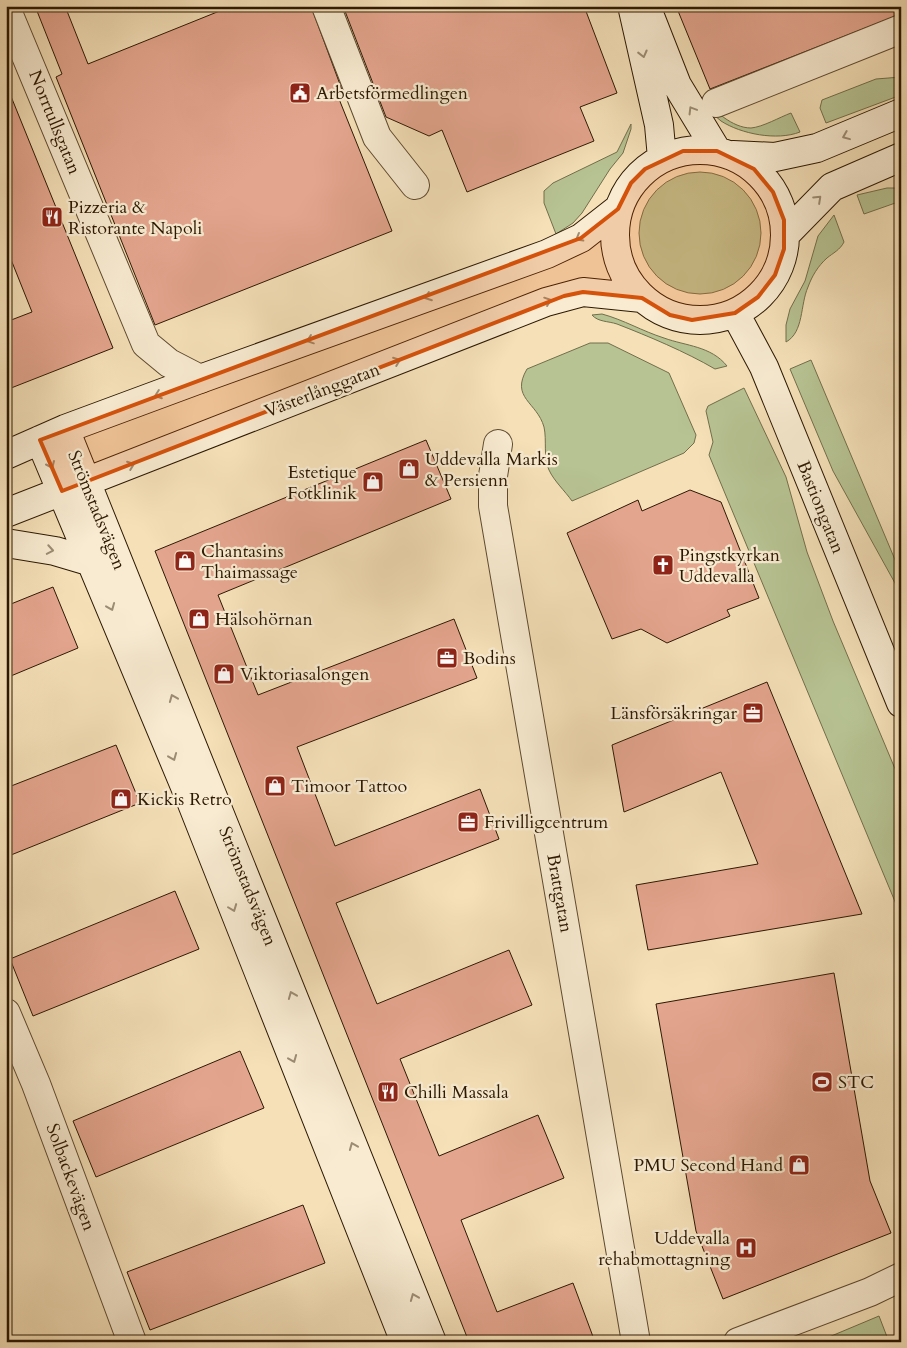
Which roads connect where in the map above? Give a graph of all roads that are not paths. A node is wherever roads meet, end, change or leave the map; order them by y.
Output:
1 (326, 6) edge
2 (632, 6) edge
3 (646, 6) edge
4 (6, 8) edge
5 (901, 29) edge
6 (716, 103) dead end
7 (901, 113) edge
8 (723, 153) junction
9 (901, 157) edge
10 (662, 158) junction
11 (415, 186) dead end
12 (618, 210) junction
13 (785, 235) junction
14 (642, 298) junction
15 (735, 313) junction
16 (200, 379) junction
17 (65, 429) junction
18 (40, 440) junction
19 (498, 444) dead end
20 (6, 455) edge
21 (74, 487) junction
22 (6, 513) edge
23 (6, 543) edge
24 (92, 562) junction
25 (901, 703) edge
26 (6, 1013) edge
27 (898, 1286) edge
28 (132, 1342) edge
29 (405, 1342) edge
30 (432, 1342) edge
31 (636, 1342) edge
32 (738, 1342) edge

1 - 11 main road
2 -> 10 main road
8 -> 3 main road
4 - 16 main road, Norrtullsgatan
5 - 6 main road
7 -> 8 main road, Västerlånggatan
8 - 10 main road, Västerlånggatan
8 - 13 main road, Västerlånggatan
13 -> 9 main road
10 - 12 main road, Västerlånggatan
12 - 14 main road, Västerlånggatan
12 -> 16 main road, Västerlånggatan
13 - 15 main road, Västerlånggatan
14 - 15 main road, Västerlånggatan
21 -> 14 main road, Västerlånggatan
15 - 25 main road, Bastiongatan
16 -> 17 main road, Västerlånggatan
17 - 18 main road, Västerlånggatan
17 - 21 main road, Strömstadsvägen
18 - 20 main road, Västerlånggatan
18 -> 21 main road, Strömstadsvägen
19 - 31 main road, Brattgatan
21 - 22 main road, Västerlånggatan
21 - 24 main road, Strömstadsvägen
30 -> 21 main road, Strömstadsvägen
23 -> 24 main road
24 -> 29 main road, Strömstadsvägen
26 - 28 main road, Solbackevägen
27 - 32 main road

